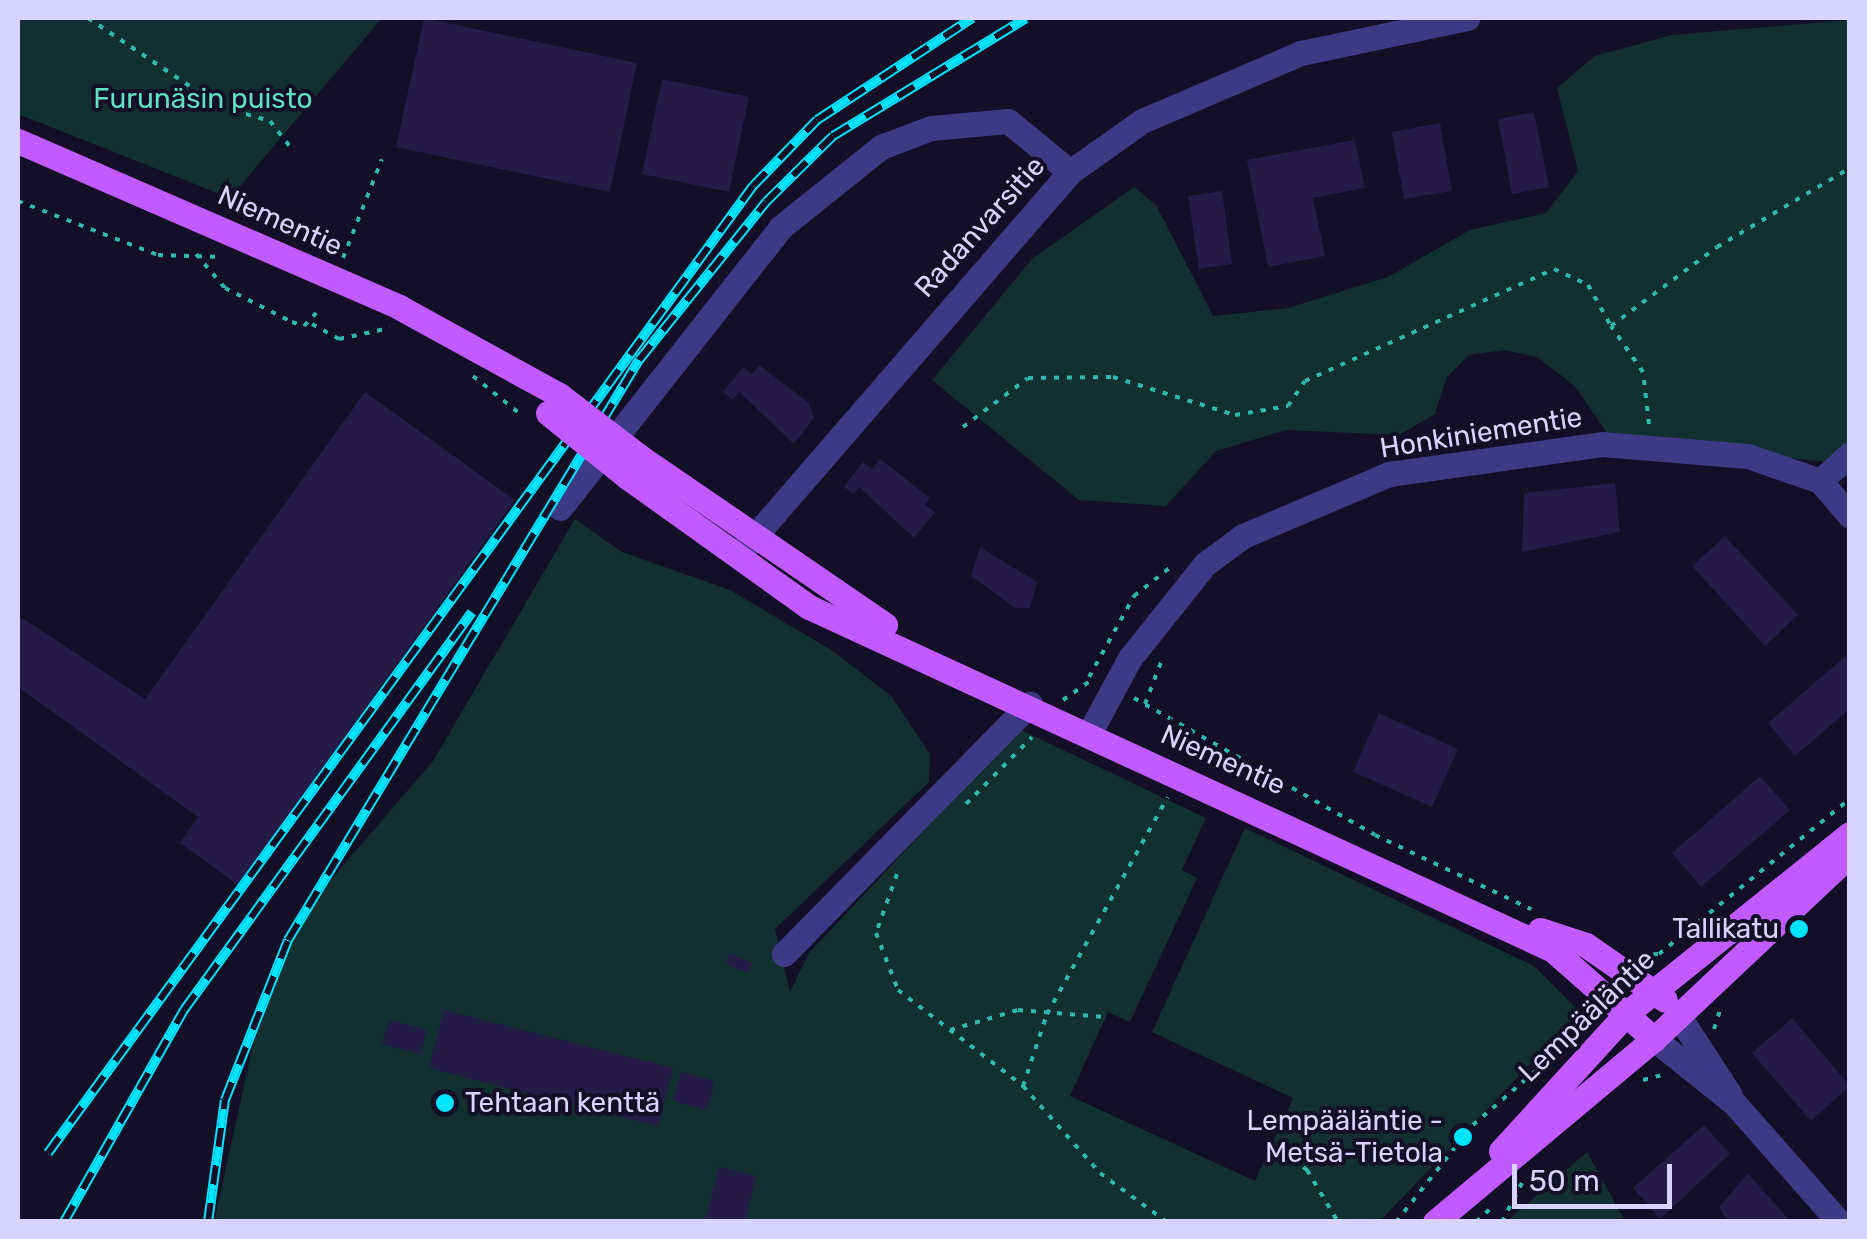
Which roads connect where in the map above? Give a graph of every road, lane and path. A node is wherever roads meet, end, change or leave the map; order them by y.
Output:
1 (88, 18) edge
2 (1467, 18) edge
3 (18, 142) edge
4 (294, 152) dead end
5 (382, 159) dead end
6 (1850, 168) edge
7 (1070, 172) junction
8 (18, 201) edge
9 (196, 254) junction
10 (343, 258) dead end
11 (239, 259) dead end
12 (316, 313) dead end
13 (383, 320) dead end
14 (310, 322) junction
15 (1611, 326) junction
16 (386, 332) dead end
17 (409, 333) dead end
18 (457, 364) dead end
19 (545, 410) junction
20 (963, 427) dead end
21 (1643, 448) junction
22 (1850, 454) edge
23 (1820, 482) junction
24 (560, 508) dead end
25 (1850, 516) edge
26 (752, 557) junction
27 (1115, 687) junction
28 (1036, 706) junction
29 (1090, 730) junction
30 (1172, 788) dead end
31 (952, 818) dead end
32 (1850, 834) edge
33 (1850, 854) edge
34 (907, 858) dead end
35 (1487, 914) junction
36 (1546, 916) dead end
37 (1622, 949) dead end
38 (784, 954) dead end
39 (1636, 955) dead end
40 (1655, 989) junction
41 (1050, 1008) junction
42 (1626, 1013) junction
43 (1678, 1014) junction
44 (1105, 1018) dead end
45 (950, 1030) junction
46 (1654, 1039) junction
47 (1023, 1086) junction
48 (1734, 1104) junction
49 (1272, 1144) dead end
50 (1524, 1178) dead end
51 (1476, 1182) junction
52 (1166, 1222) edge
53 (1338, 1222) edge
54 (1434, 1222) edge
55 (1502, 1222) edge
56 (1839, 1222) edge

1 - 4 path
2 - 7 street, Radanvarsitie
3 - 19 main road, Niementie
5 - 10 path
6 - 15 path
7 - 24 street
7 - 26 street, Radanvarsitie
8 - 9 path
9 - 11 path
9 - 14 path
12 - 14 path
13 - 17 path
14 - 16 path
15 - 20 path
15 - 21 path
18 - 19 path
19 - 26 main road, Niementie, bridge
21 - 23 street, Honkiniementie
21 - 27 street, Honkiniementie
22 - 23 street
23 - 25 street, Honkiniementie
26 - 28 main road, Niementie
27 - 28 path
27 - 29 street, Honkiniementie
27 - 36 path
28 - 29 main road, Niementie
28 - 31 path
28 - 38 street
29 - 35 main road, Niementie
30 - 41 path
32 - 40 main road, Lempääläntie
33 - 43 main road, Lempääläntie
34 - 45 path
35 - 40 main road, Niementie
35 - 42 main road, Niementie
37 - 39 path
40 - 42 main road, Lempääläntie
40 - 43 main road, Niementie
41 - 44 path
41 - 45 path
41 - 47 path
42 - 46 main road, Niementie
42 - 51 main road, Lempääläntie
43 - 46 main road, Lempääläntie
43 - 48 street
45 - 47 path
46 - 48 street
46 - 51 main road, Lempääläntie
47 - 52 path
48 - 56 street
49 - 53 path
50 - 55 path
51 - 54 main road, Lempääläntie

